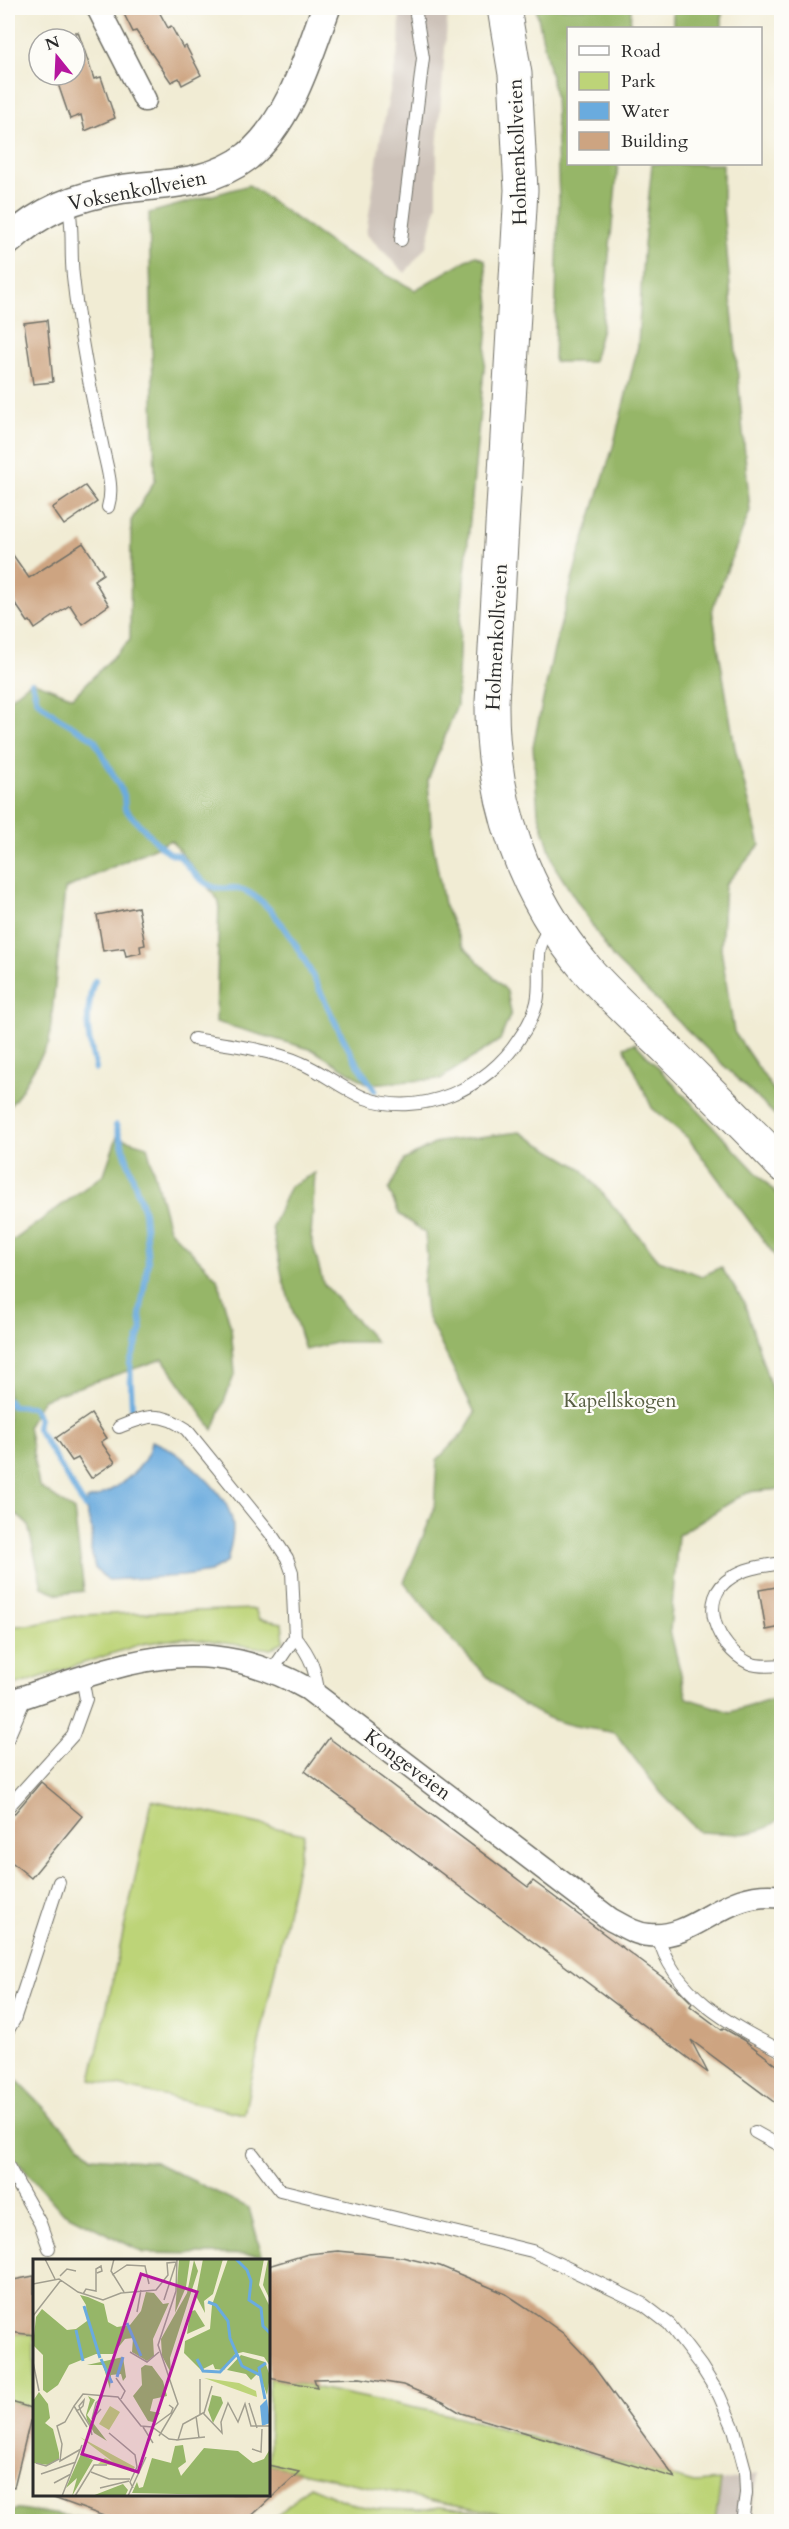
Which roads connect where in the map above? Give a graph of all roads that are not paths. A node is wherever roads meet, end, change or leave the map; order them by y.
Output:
1 (98, 8) edge
2 (326, 8) edge
3 (415, 8) edge
4 (504, 8) edge
5 (145, 100) dead end
6 (68, 202) junction
7 (401, 240) dead end
8 (8, 241) edge
9 (108, 507) dead end
10 (554, 925) junction
11 (194, 1039) dead end
12 (782, 1165) edge
13 (119, 1427) dead end
14 (782, 1563) edge
15 (296, 1637) junction
16 (782, 1665) edge
17 (272, 1671) junction
18 (82, 1678) junction
19 (319, 1697) junction
20 (17, 1699) edge
21 (8, 1738) edge
22 (8, 1807) edge
23 (59, 1882) dead end
24 (781, 1895) edge
25 (658, 1935) junction
26 (8, 2030) edge
27 (782, 2051) edge
28 (755, 2132) dead end
29 (782, 2147) edge
30 (253, 2154) dead end
31 (8, 2166) edge
32 (49, 2248) dead end
33 (742, 2522) edge

1 - 5 street
2 - 6 street, Voksenkollveien
3 - 7 lane
4 - 10 main road, Holmenkollveien
6 - 8 street, Voksenkollveien
6 - 9 lane
10 - 11 lane
10 - 12 main road, Holmenkollveien
13 - 15 lane
14 - 16 lane
15 - 17 lane
15 - 19 lane
17 - 18 street, Kongeveien
17 - 19 street, Kongeveien
18 - 20 street, Kongeveien
18 - 22 lane
19 - 25 street, Kongeveien
20 - 21 lane
23 - 26 lane
24 - 25 street, Kongeveien
25 - 27 lane
28 - 29 lane
30 - 33 lane
31 - 32 lane

